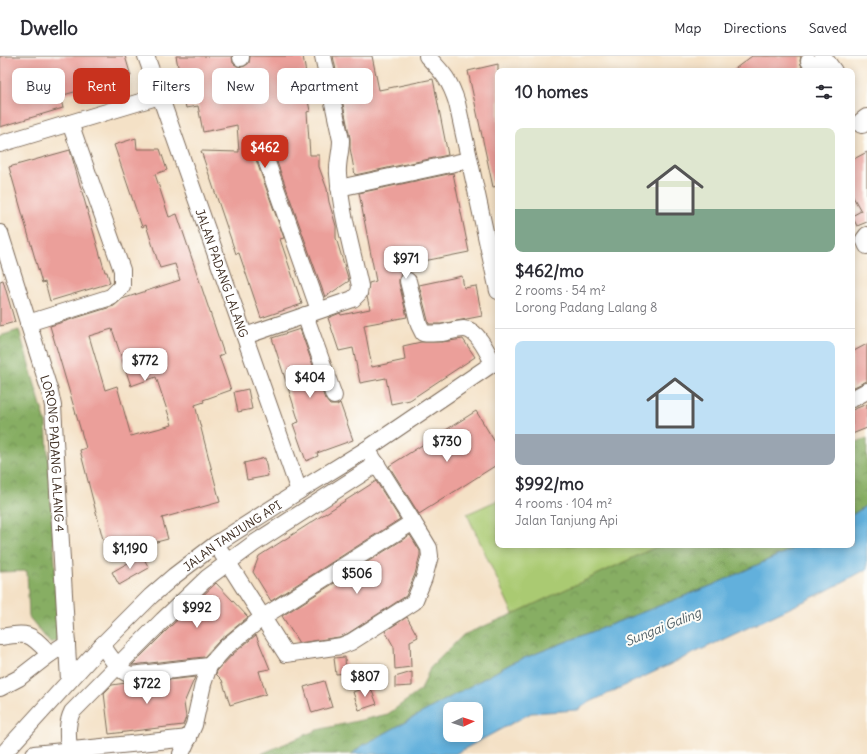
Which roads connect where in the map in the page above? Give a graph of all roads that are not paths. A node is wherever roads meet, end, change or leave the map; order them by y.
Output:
1 (146, 56) edge
2 (323, 56) edge
3 (427, 56) edge
4 (816, 63) edge
5 (150, 68) edge
6 (827, 68) edge
7 (138, 103) edge
8 (163, 104) edge
9 (70, 123) junction
10 (0, 144) edge
11 (263, 151) dead end
12 (469, 160) junction
13 (339, 188) junction
14 (867, 235) edge
15 (1, 240) edge
16 (867, 246) edge
17 (495, 277) edge
18 (408, 281) dead end
19 (312, 313) junction
20 (28, 323) junction
21 (245, 336) junction
22 (495, 360) edge
23 (495, 362) edge
24 (867, 391) edge
25 (334, 396) dead end
26 (855, 397) edge
27 (367, 449) junction
28 (377, 464) junction
29 (299, 491) junction
30 (413, 522) junction
31 (216, 544) junction
32 (227, 562) junction
33 (263, 617) junction
34 (0, 637) edge
35 (67, 643) junction
36 (102, 645) junction
37 (50, 654) junction
38 (118, 665) junction
39 (209, 666) junction
40 (69, 680) junction
41 (0, 688) edge
42 (189, 738) junction
43 (69, 750) junction
44 (4, 754) edge
45 (34, 754) edge
46 (181, 754) edge

1 - 5 street, JALAN PADANG LALANG
2 - 13 street
3 - 12 street
4 - 6 street
7 - 9 street
8 - 21 street, JALAN PADANG LALANG
9 - 10 street
9 - 20 street
11 - 19 street
12 - 13 street
12 - 17 street
13 - 19 street
14 - 16 street
15 - 20 street, LORONG PADANG LALANG 4
18 - 22 street
19 - 21 street
19 - 25 street
20 - 35 street, LORONG PADANG LALANG 4
21 - 29 street, JALAN PADANG LALANG
23 - 27 street, JALAN TANJUNG API
24 - 26 street
27 - 28 street
27 - 29 street, JALAN TANJUNG API
28 - 30 street
28 - 32 street
29 - 31 street, JALAN TANJUNG API
30 - 33 street
30 - 33 street
31 - 32 street
31 - 36 street, JALAN TANJUNG API
32 - 33 street
32 - 38 street
33 - 39 street
34 - 37 street
35 - 37 street
35 - 40 street, LORONG PADANG LALANG 4
36 - 38 street
36 - 40 street, JALAN TANJUNG API
37 - 41 street
38 - 39 street
38 - 43 street
39 - 42 street
40 - 44 street, JALAN TANJUNG API
42 - 43 street
42 - 46 street
43 - 45 street

